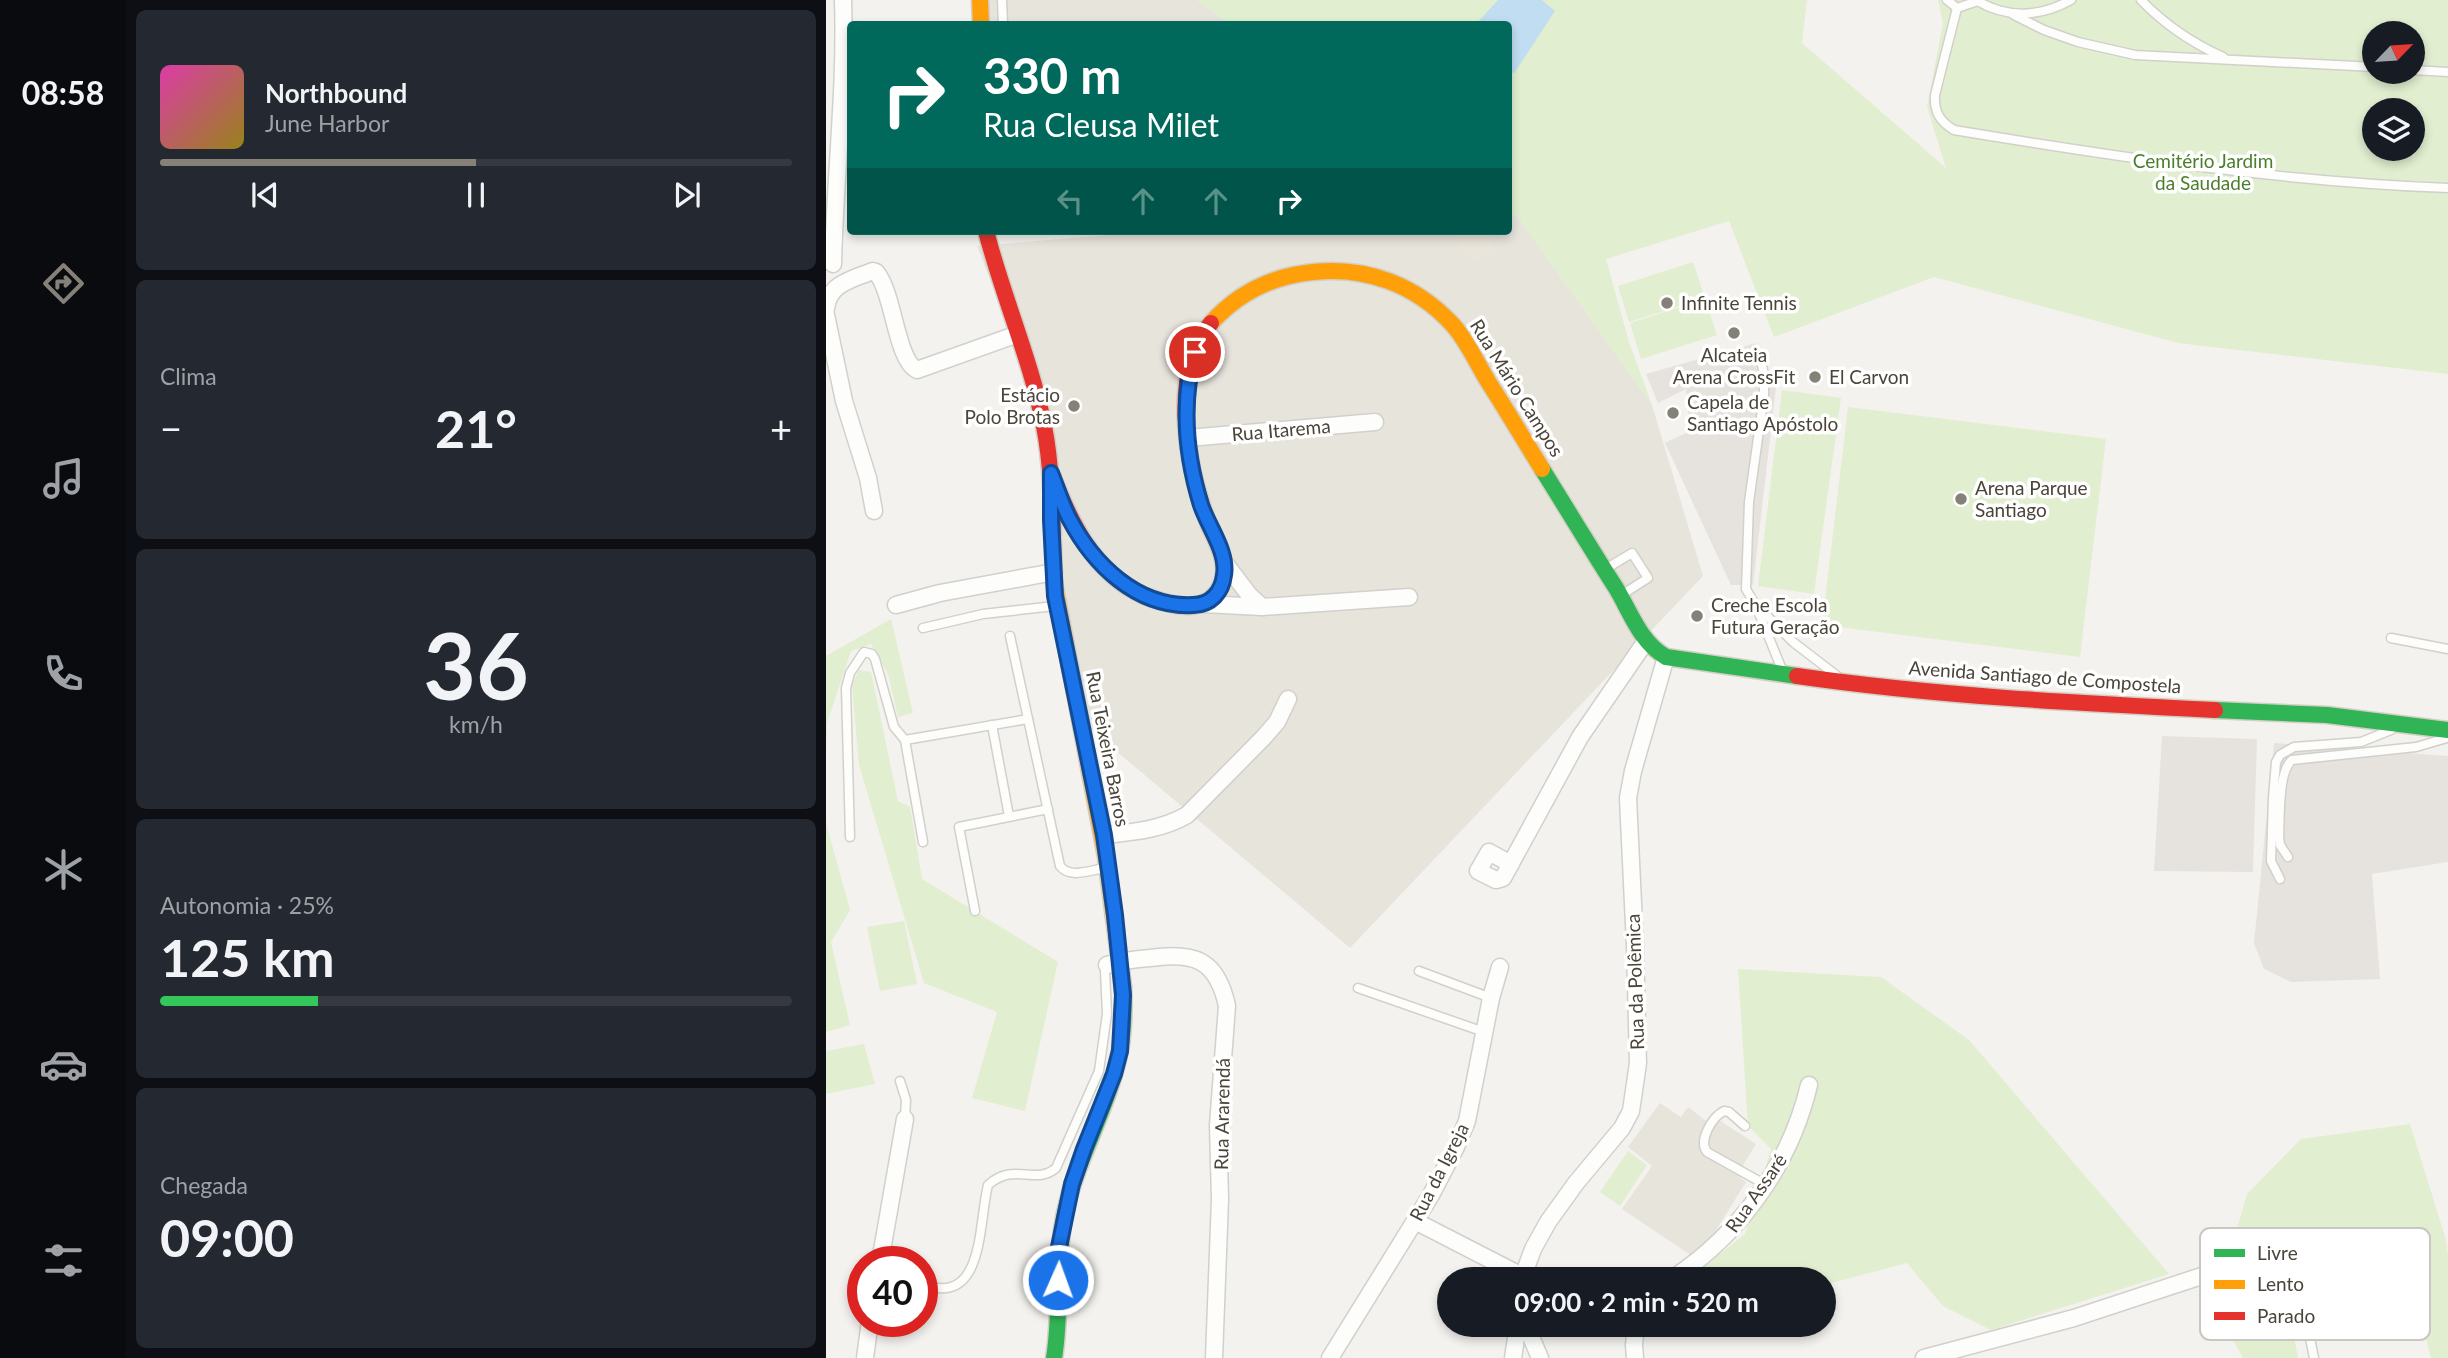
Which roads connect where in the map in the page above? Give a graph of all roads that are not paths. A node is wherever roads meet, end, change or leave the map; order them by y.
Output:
1 (843, 0) edge
2 (980, 0) edge
3 (1002, 0) edge
4 (1947, 0) edge
5 (2071, 0) edge
6 (2141, 0) edge
7 (1977, 1) edge
8 (1957, 8) junction
9 (2014, 15) junction
10 (981, 21) edge
11 (1003, 21) edge
12 (2229, 60) junction
13 (2362, 66) edge
14 (2426, 70) edge
15 (2448, 72) edge
16 (2448, 188) edge
17 (987, 235) edge
18 (833, 264) dead end
19 (826, 309) edge
20 (826, 315) edge
21 (1018, 334) junction
22 (1760, 355) dead end
23 (1375, 422) dead end
24 (1188, 438) junction
25 (1051, 473) junction
26 (874, 511) dead end
27 (1224, 562) junction
28 (1604, 569) junction
29 (1054, 572) junction
30 (1620, 595) junction
31 (1409, 597) dead end
32 (1204, 604) junction
33 (896, 605) dead end
34 (1058, 606) junction
35 (1756, 606) junction
36 (1262, 607) junction
37 (923, 628) dead end
38 (1010, 636) dead end
39 (2391, 638) dead end
40 (1646, 642) junction
41 (2448, 649) edge
42 (1667, 657) junction
43 (1783, 674) junction
44 (1847, 683) junction
45 (1288, 699) dead end
46 (2360, 718) junction
47 (1028, 719) junction
48 (992, 725) junction
49 (2404, 725) junction
50 (2448, 730) edge
51 (2448, 738) edge
52 (905, 740) junction
53 (2361, 742) junction
54 (1048, 809) junction
55 (1009, 816) junction
56 (1104, 835) junction
57 (850, 837) dead end
58 (922, 842) dead end
59 (2288, 857) dead end
60 (1511, 864) dead end
61 (1108, 867) junction
62 (2280, 879) dead end
63 (975, 911) dead end
64 (1114, 963) junction
65 (1500, 967) dead end
66 (1419, 971) dead end
67 (1358, 988) dead end
68 (1491, 998) junction
69 (1485, 1032) junction
70 (900, 1081) dead end
71 (1809, 1085) dead end
72 (905, 1119) joint
73 (1745, 1126) dead end
74 (1766, 1185) junction
75 (1415, 1221) junction
76 (883, 1246) edge
77 (1501, 1267) edge
78 (1527, 1267) edge
79 (1688, 1267) edge
80 (2200, 1276) edge
81 (938, 1289) edge
82 (868, 1337) edge
83 (1516, 1337) edge
84 (1531, 1337) edge
85 (1634, 1337) edge
86 (2310, 1340) edge
87 (1058, 1354) edge
88 (865, 1358) edge
89 (1214, 1358) edge
90 (1330, 1358) edge
91 (1513, 1358) edge
92 (1540, 1358) edge
93 (1635, 1358) edge
94 (1924, 1358) edge
95 (2314, 1358) edge

1 - 18 street
2 - 10 main road
3 - 11 lane
4 - 8 lane
5 - 9 lane
6 - 12 lane
7 - 8 lane
7 - 9 lane
8 - 16 lane
9 - 12 lane
12 - 13 lane
14 - 15 lane
17 - 21 main road, Rua Teixeira Barros
19 - 21 street
20 - 26 street
21 - 25 main road, Rua Teixeira Barros
22 - 35 lane
23 - 24 street, Rua Itarema
24 - 27 main road, Rua Mário Campos
24 - 28 main road, Rua Mário Campos
25 - 29 main road, Rua Teixeira Barros
25 - 32 main road
27 - 32 main road
27 - 36 street
28 - 30 main road, Rua Mário Campos
28 - 30 lane
29 - 33 street
29 - 34 main road, Rua Teixeira Barros
30 - 40 main road, Rua Mário Campos
31 - 36 street
32 - 36 street
34 - 37 lane
34 - 56 main road, Rua Teixeira Barros
35 - 43 lane
35 - 44 lane
38 - 47 lane
39 - 41 lane
40 - 42 main road, Avenida Santiago de Compostela
40 - 60 street
42 - 43 main road, Avenida Santiago de Compostela
42 - 78 street, Rua da Polêmica
43 - 44 main road, Avenida Santiago de Compostela
44 - 46 main road, Avenida Santiago de Compostela
45 - 56 street
46 - 49 main road, Avenida Santiago de Compostela
46 - 53 lane
47 - 48 lane
47 - 54 lane
48 - 52 lane
48 - 55 lane
49 - 50 main road, Avenida Santiago de Compostela
49 - 53 lane
51 - 59 lane
52 - 57 lane
52 - 58 lane
53 - 62 lane
54 - 55 lane
54 - 61 lane
55 - 63 lane
56 - 61 main road, Rua Teixeira Barros
61 - 64 main road, Rua Teixeira Barros
64 - 81 lane
64 - 87 main road, Rua Teixeira Barros
64 - 89 street, Rua Ararendá
65 - 68 street, Rua da Igreja
66 - 68 lane
67 - 69 lane
68 - 69 street, Rua da Igreja
69 - 75 street, Rua da Igreja
70 - 72 lane
71 - 74 street, Rua Assaré
72 - 76 street
73 - 74 lane
74 - 79 street, Rua Assaré
75 - 77 street
75 - 90 street, Rua da Igreja
80 - 94 street
82 - 88 street
83 - 91 street
84 - 92 street
85 - 93 street
86 - 95 lane

